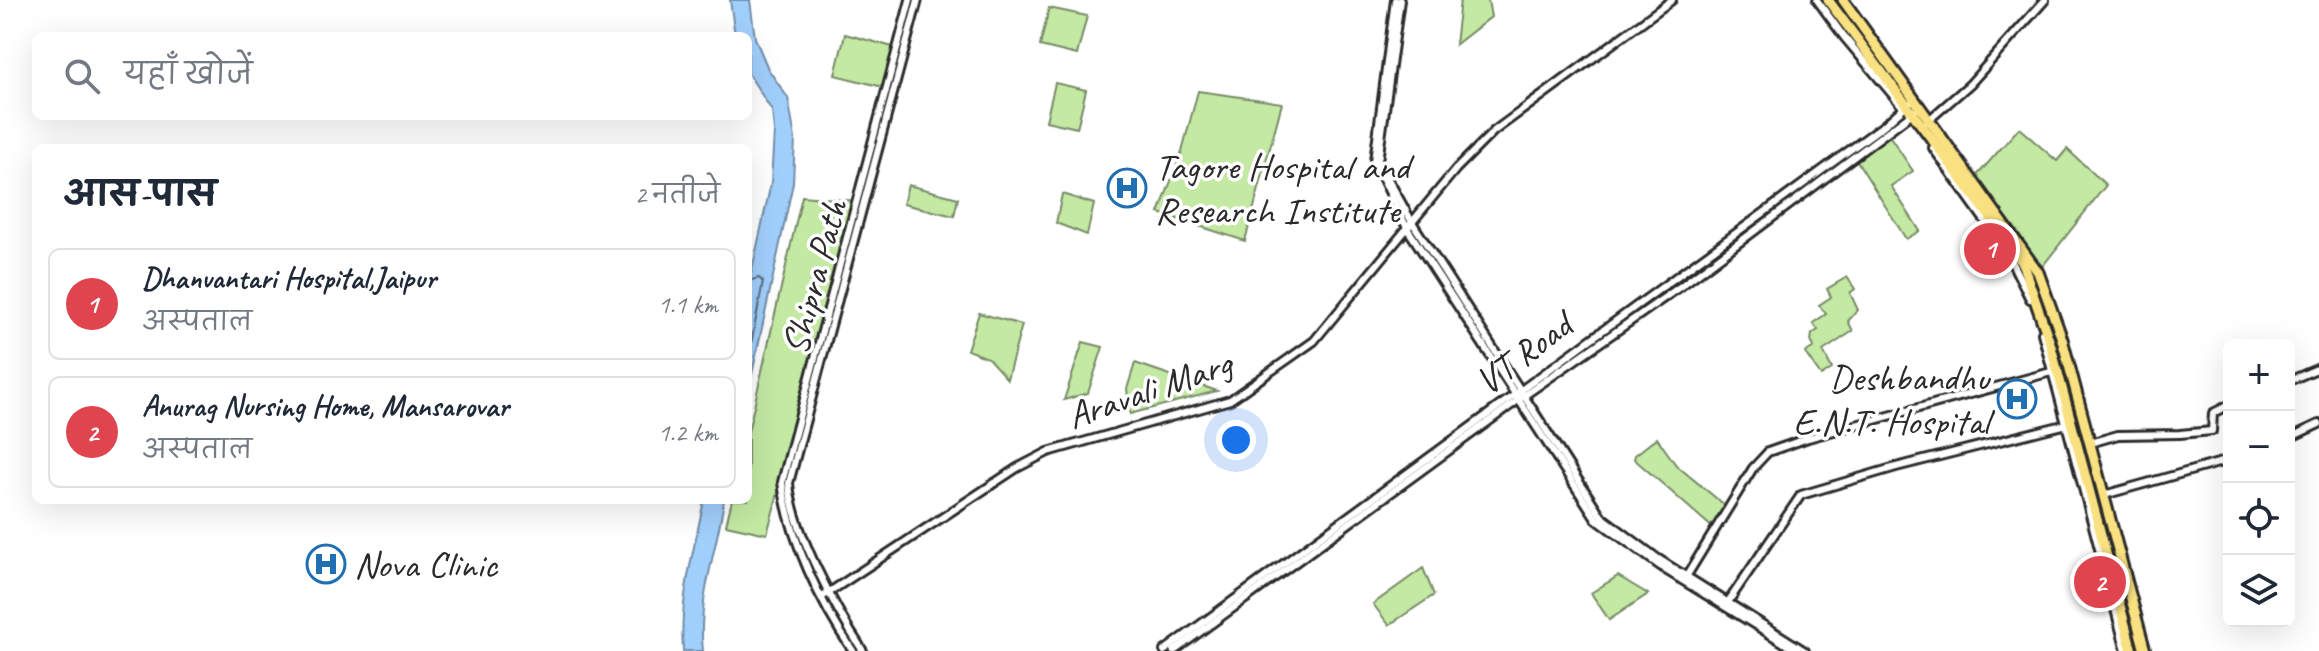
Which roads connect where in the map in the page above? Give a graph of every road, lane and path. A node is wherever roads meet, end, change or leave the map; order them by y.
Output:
1 (910, 0) edge
2 (918, 0) edge
3 (1398, 0) edge
4 (1672, 0) edge
5 (1817, 0) edge
6 (1828, 0) edge
7 (1843, 0) edge
8 (2045, 0) edge
9 (1911, 107) junction
10 (1931, 120) junction
11 (1922, 126) junction
12 (1409, 225) junction
13 (2319, 368) edge
14 (2051, 372) junction
15 (2295, 378) edge
16 (1521, 394) junction
17 (2223, 408) edge
18 (2067, 424) junction
19 (2319, 424) edge
20 (2295, 435) edge
21 (2090, 443) junction
22 (1449, 447) junction
23 (2223, 462) edge
24 (2104, 495) junction
25 (1686, 577) junction
26 (826, 595) junction
27 (1726, 604) junction
28 (853, 651) edge
29 (863, 651) edge
30 (1164, 651) edge
31 (1174, 651) edge
32 (1797, 651) edge
33 (1805, 651) edge
34 (2129, 651) edge
35 (2145, 651) edge

1 - 26 street, Shipra Path
2 - 26 street, Shipra Path
3 - 12 street
4 - 12 street, Aravali Marg
5 - 9 street
6 - 9 highway
7 - 9 highway
8 - 10 street
9 - 10 highway
9 - 11 highway
9 - 14 street
9 - 16 street, VT Road
10 - 11 street
10 - 21 highway
11 - 34 highway
12 - 16 street
12 - 26 street, Aravali Marg
13 - 15 street
14 - 18 street
14 - 25 street
16 - 22 street, VT Road
16 - 25 street
16 - 27 street
17 - 21 street
18 - 27 street
18 - 34 street
19 - 20 street
21 - 24 highway
22 - 30 street, VT Road
22 - 31 street, VT Road
23 - 24 street
24 - 35 highway
25 - 27 street
26 - 28 street, Shipra Path
26 - 29 street, Shipra Path
27 - 32 street
27 - 33 street

